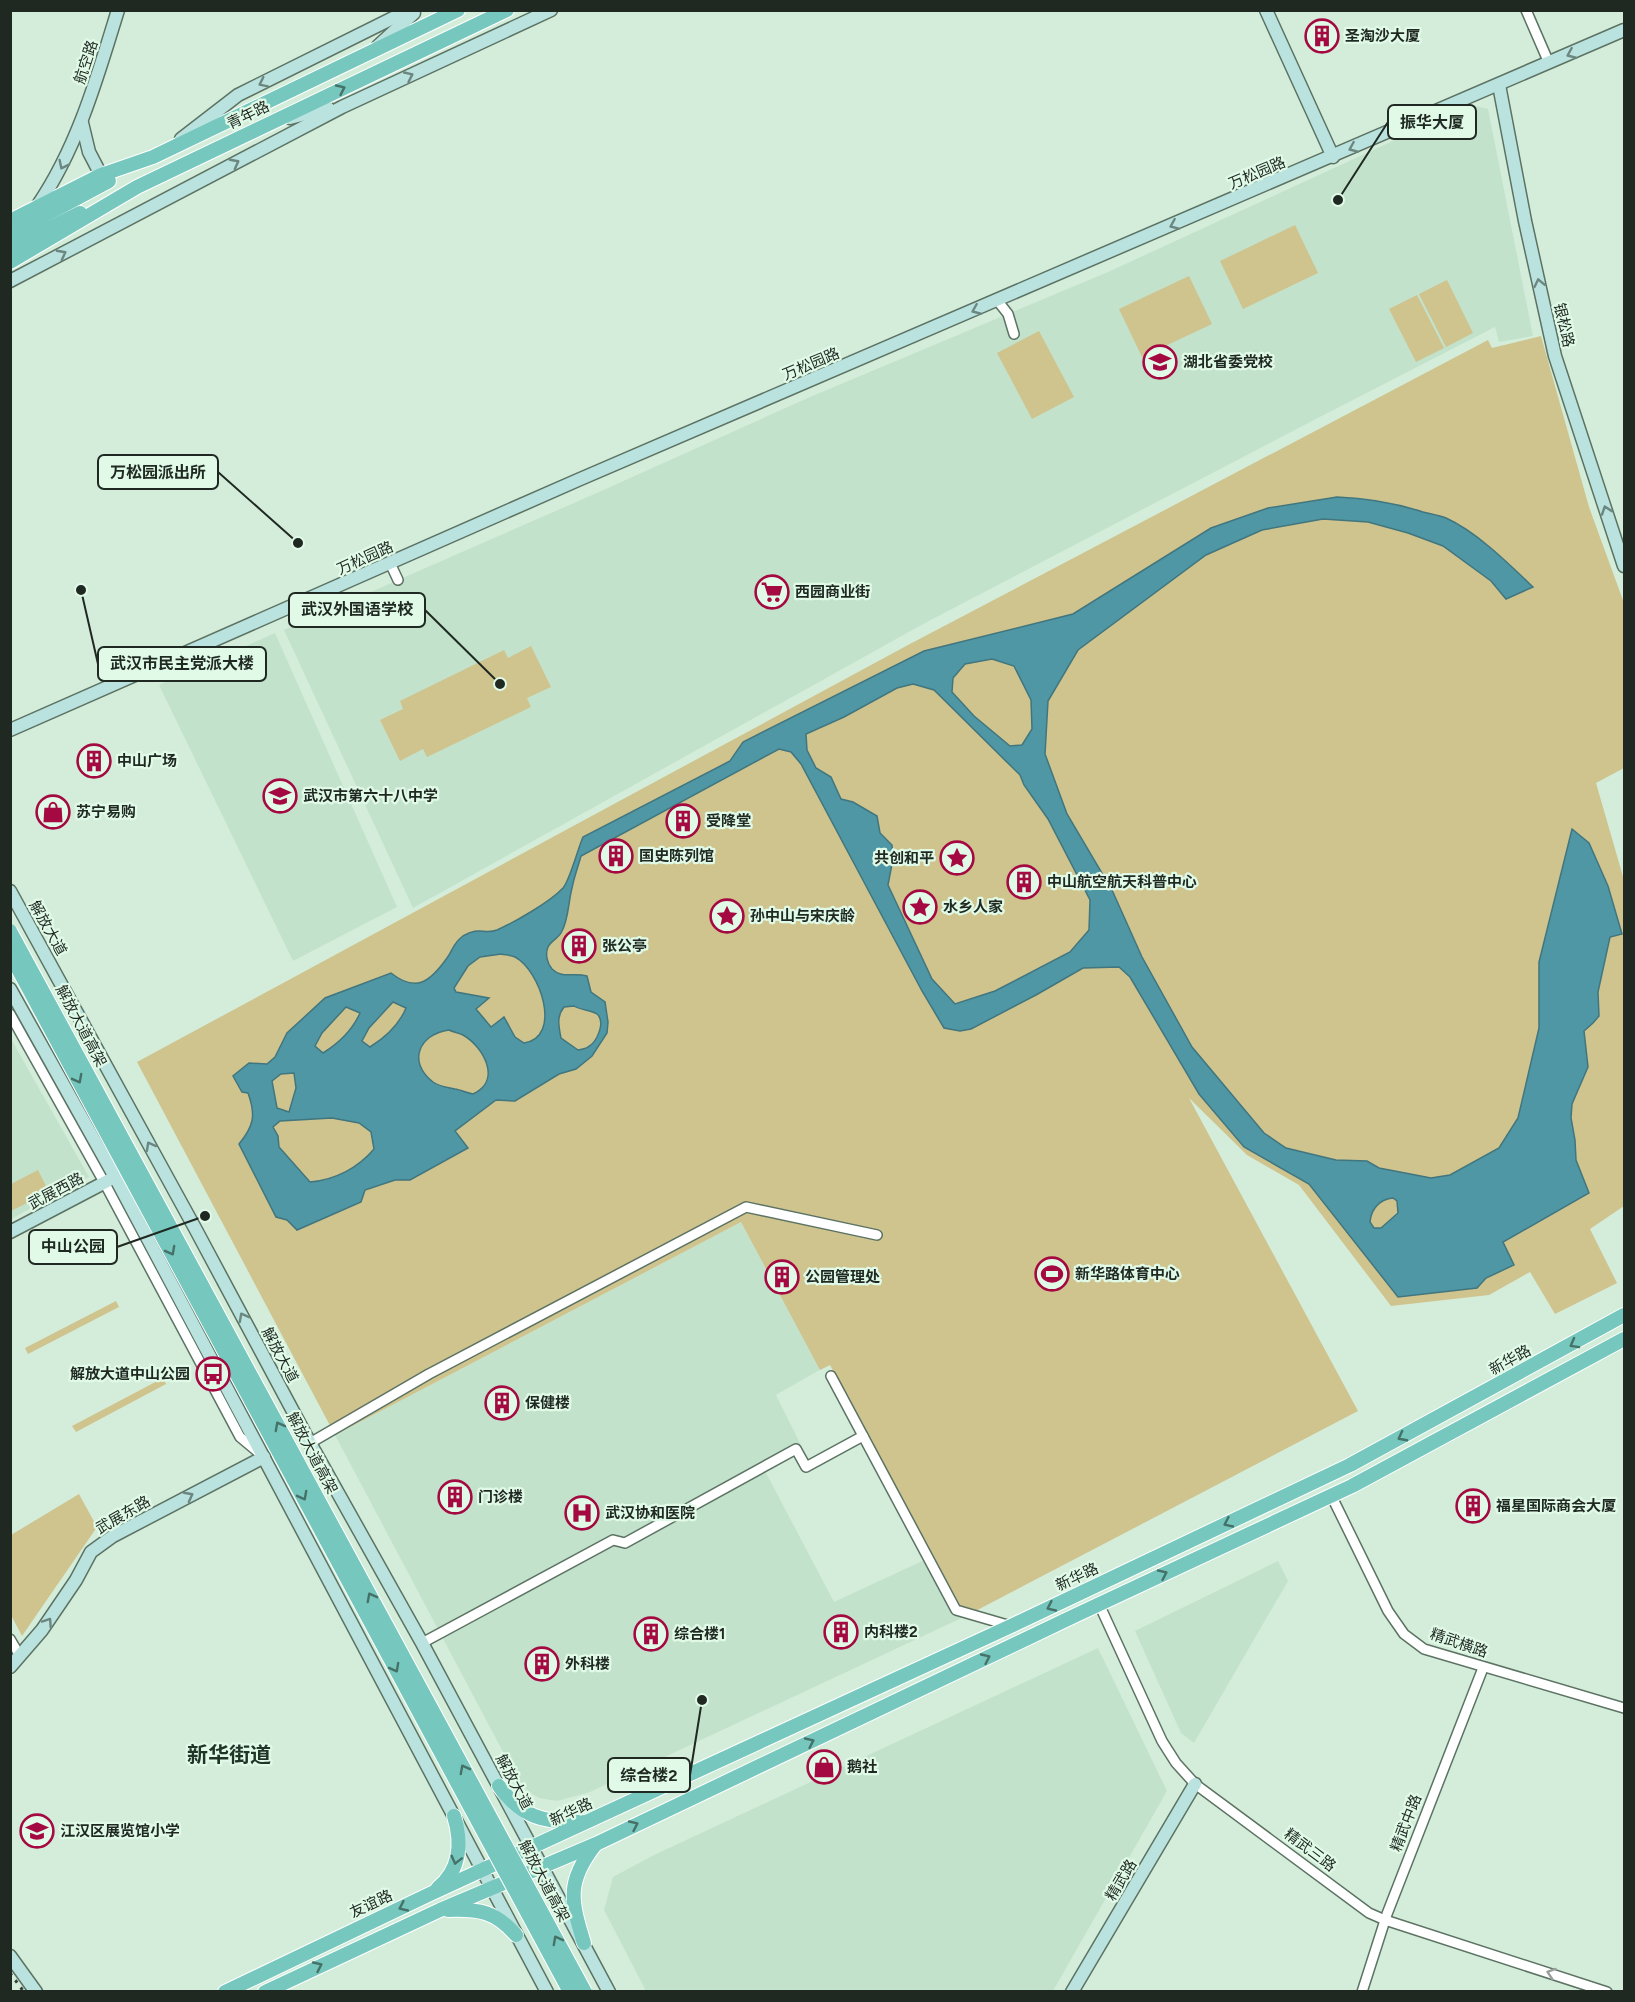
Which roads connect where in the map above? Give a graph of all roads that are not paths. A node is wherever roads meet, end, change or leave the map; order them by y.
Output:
1 (118, 10) edge
2 (409, 10) edge
3 (417, 10) edge
4 (458, 10) edge
5 (507, 10) edge
6 (551, 10) edge
7 (1266, 10) edge
8 (1526, 10) edge
9 (1624, 30) edge
10 (370, 52) junction
11 (1549, 63) junction
12 (1499, 85) junction
13 (355, 101) junction
14 (82, 122) junction
15 (266, 124) junction
16 (169, 149) junction
17 (153, 157) junction
18 (1333, 157) junction
19 (101, 175) junction
20 (137, 187) junction
21 (38, 205) junction
22 (10, 221) edge
23 (34, 228) junction
24 (10, 234) edge
25 (10, 248) edge
26 (10, 262) edge
27 (10, 281) edge
28 (997, 300) junction
29 (1014, 334) dead end
30 (390, 563) junction
31 (1624, 566) edge
32 (398, 580) dead end
33 (10, 730) edge
34 (10, 891) edge
35 (10, 931) edge
36 (10, 954) edge
37 (10, 989) edge
38 (10, 1014) edge
39 (109, 1180) junction
40 (10, 1232) edge
41 (877, 1235) dead end
42 (1624, 1315) edge
43 (1624, 1339) edge
44 (831, 1376) dead end
45 (863, 1436) junction
46 (310, 1443) junction
47 (264, 1456) junction
48 (1331, 1496) junction
49 (1099, 1604) junction
50 (1011, 1626) junction
51 (10, 1639) edge
52 (422, 1643) junction
53 (20, 1656) junction
54 (10, 1667) edge
55 (1483, 1668) junction
56 (1624, 1708) edge
57 (1195, 1784) junction
58 (499, 1786) junction
59 (454, 1816) junction
60 (590, 1822) junction
61 (596, 1844) junction
62 (532, 1848) junction
63 (543, 1867) junction
64 (482, 1871) junction
65 (492, 1888) junction
66 (430, 1894) junction
67 (440, 1910) junction
68 (1385, 1920) junction
69 (516, 1935) junction
70 (584, 1943) junction
71 (10, 1956) edge
72 (36, 1992) edge
73 (225, 1992) edge
74 (265, 1992) edge
75 (547, 1992) edge
76 (570, 1992) edge
77 (585, 1992) edge
78 (609, 1992) edge
79 (1072, 1992) edge
80 (1362, 1992) edge
81 (1607, 1992) edge

1 - 14 main road, 航空路
2 -> 16 main road
3 - 10 main road
4 - 10 main road, 青年路
15 -> 5 main road, 青年路
13 -> 6 main road
7 - 18 main road
8 - 11 street
9 -> 11 main road, 万松园路
10 - 16 main road, 青年路
11 - 12 main road, 万松园路
12 -> 18 main road, 万松园路
31 -> 12 main road, 银松路
13 - 15 main road
27 -> 13 main road
14 - 19 main road
14 -> 21 main road, 航空路
15 - 20 main road, 青年路
16 - 17 main road, 青年路
17 - 19 main road, 青年路
17 - 23 main road
18 -> 28 main road, 万松园路
19 - 21 main road, 青年路
20 - 23 main road
20 - 26 main road, 青年路
21 - 22 main road, 青年路
23 - 24 main road
23 - 25 main road
28 - 29 street
28 -> 30 main road, 万松园路
30 - 32 street
30 - 33 main road, 万松园路
46 -> 34 main road, 解放大道
77 -> 35 main road, 解放大道高架, bridge
36 -> 76 main road, 解放大道高架, bridge
37 - 39 main road
38 - 39 street
39 - 40 main road, 武展西路
39 - 47 main road
41 - 46 street
42 -> 50 main road, 新华路
43 - 48 main road
44 - 45 street
45 - 50 street
45 - 52 street
46 - 52 main road, 解放大道
53 -> 47 main road, 武展东路
47 - 59 main road
49 -> 48 main road
48 - 55 street, 精武横路
49 - 57 street, 精武三路
61 -> 49 main road
50 - 60 main road, 新华路
51 - 53 street
52 - 58 main road, 解放大道
53 - 54 main road, 武展东路
55 - 56 street, 精武横路
55 - 68 street, 精武中路
57 - 68 street, 精武三路
57 - 79 main road, 精武路
58 - 60 main road
58 - 62 main road, 解放大道
59 - 64 main road
59 -> 66 main road
60 - 62 main road, 新华路
61 - 63 main road
61 - 70 main road
62 - 63 main road, 解放大道
62 - 64 main road, 友谊路
63 - 65 main road
63 - 70 main road, 解放大道
64 - 65 main road
64 - 66 main road, 友谊路
65 - 67 main road
65 - 69 main road
66 -> 73 main road, 友谊路
67 - 69 main road
74 -> 67 main road
68 - 80 street, 精武中路
81 -> 68 street, 精武三路
69 - 75 main road
70 - 78 main road, 解放大道
71 - 72 main road

